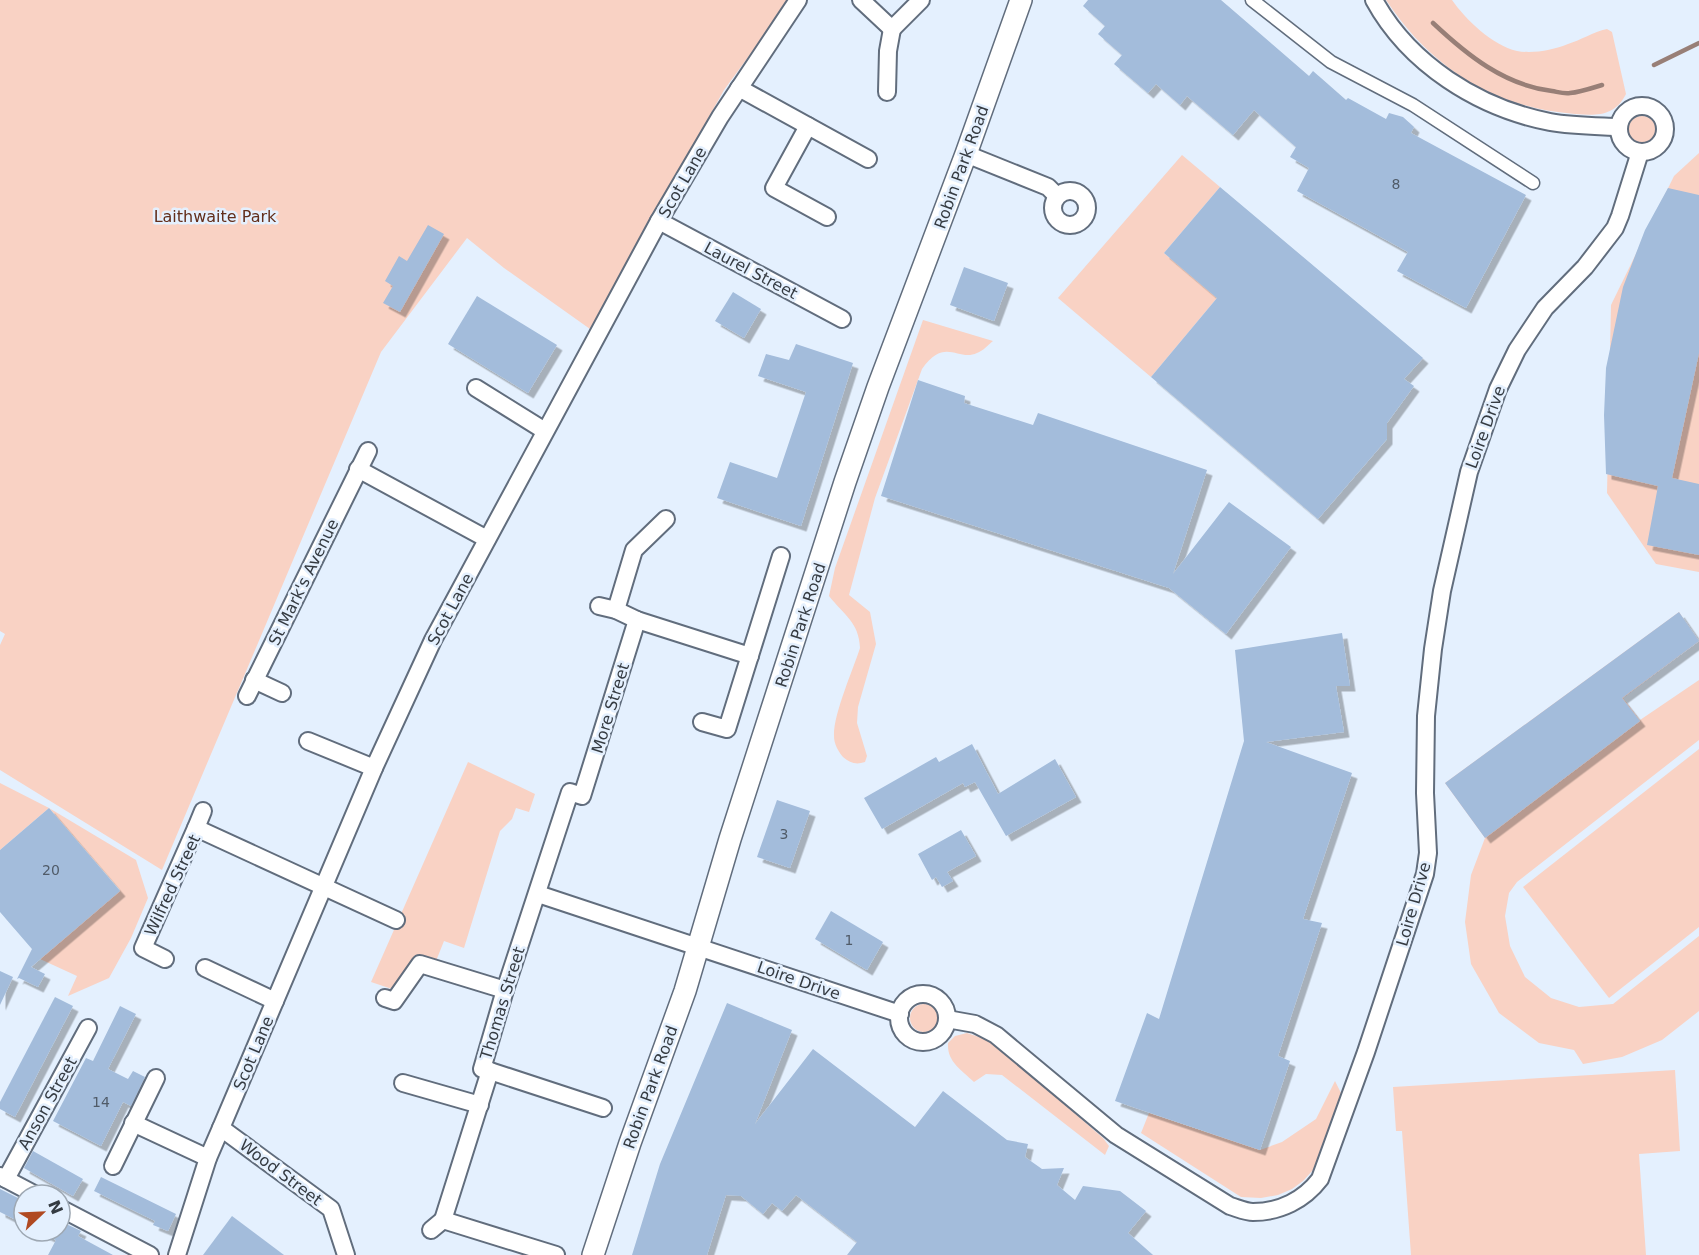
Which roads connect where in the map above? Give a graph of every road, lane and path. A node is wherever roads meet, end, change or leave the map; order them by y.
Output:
1 (798, 0) edge
2 (861, 0) edge
3 (921, 0) edge
4 (1021, 0) edge
5 (1252, 0) edge
6 (1374, 0) edge
7 (892, 29) junction
8 (739, 88) junction
9 (888, 92) dead end
10 (808, 126) junction
11 (1618, 127) junction
12 (1640, 152) junction
13 (966, 154) junction
14 (868, 159) dead end
15 (1533, 183) dead end
16 (1058, 196) dead end
17 (827, 217) dead end
18 (659, 221) junction
19 (842, 319) dead end
20 (476, 388) dead end
21 (545, 431) junction
22 (368, 451) dead end
23 (358, 469) junction
24 (666, 519) dead end
25 (487, 538) junction
26 (781, 556) dead end
27 (599, 606) dead end
28 (616, 610) junction
29 (637, 620) junction
30 (750, 656) junction
31 (254, 680) junction
32 (282, 693) dead end
33 (247, 696) dead end
34 (702, 722) dead end
35 (308, 741) dead end
36 (374, 768) junction
37 (582, 796) joint
38 (203, 811) dead end
39 (196, 828) junction
40 (324, 886) junction
41 (538, 894) junction
42 (396, 920) dead end
43 (698, 947) junction
44 (165, 959) dead end
45 (205, 968) dead end
46 (505, 990) junction
47 (385, 998) dead end
48 (275, 1001) junction
49 (900, 1014) junction
50 (947, 1019) junction
51 (88, 1028) dead end
52 (490, 1071) junction
53 (156, 1078) dead end
54 (403, 1083) dead end
55 (480, 1105) junction
56 (603, 1108) dead end
57 (133, 1123) junction
58 (221, 1128) junction
59 (208, 1158) junction
60 (113, 1166) dead end
61 (3, 1178) edge
62 (72, 1214) edge
63 (150, 1255) edge
64 (177, 1255) edge
65 (346, 1255) edge
66 (556, 1255) edge
67 (593, 1255) edge

1 - 8 street, Scot Lane
2 - 7 street
3 - 7 street
4 - 13 street, Robin Park Road
5 - 15 street
6 - 11 street
7 - 9 street
8 - 10 street
8 - 18 street, Scot Lane
10 - 14 street
10 - 17 street
11 - 12 street
11 - 12 street
12 - 50 street, Loire Drive
13 - 16 street
13 - 43 street, Robin Park Road
18 - 19 street, Laurel Street
18 - 21 street, Scot Lane
20 - 21 street
21 - 25 street, Scot Lane
22 - 23 street, St Mark's Avenue
23 - 25 street
23 - 31 street, St Mark's Avenue
24 - 28 street
25 - 36 street, Scot Lane
26 - 30 street
27 - 28 street
28 - 29 street
29 - 30 street
29 - 37 street, More Street
30 - 34 street
31 - 32 street
31 - 33 street, St Mark's Avenue
35 - 36 street
36 - 40 street, Scot Lane
37 - 41 street, Thomas Street
38 - 39 street
39 - 40 street, Wilfred Street
39 - 44 street, Wilfred Street
40 - 42 street, Wilfred Street
40 - 48 street, Scot Lane
41 - 43 street, Loire Drive
41 - 46 street, Thomas Street
43 - 49 street, Loire Drive
43 - 67 street, Robin Park Road
45 - 48 street
46 - 47 street
46 - 52 street, Thomas Street
48 - 58 street, Scot Lane
49 - 50 street
49 - 50 street
51 - 61 street, Anson Street
52 - 55 street, Thomas Street
52 - 56 street
53 - 57 street
54 - 55 street
55 - 66 street, Thomas Street
57 - 59 street
57 - 60 street
58 - 59 street, Scot Lane
58 - 65 street, Wood Street
59 - 64 street, Scot Lane
62 - 63 street

